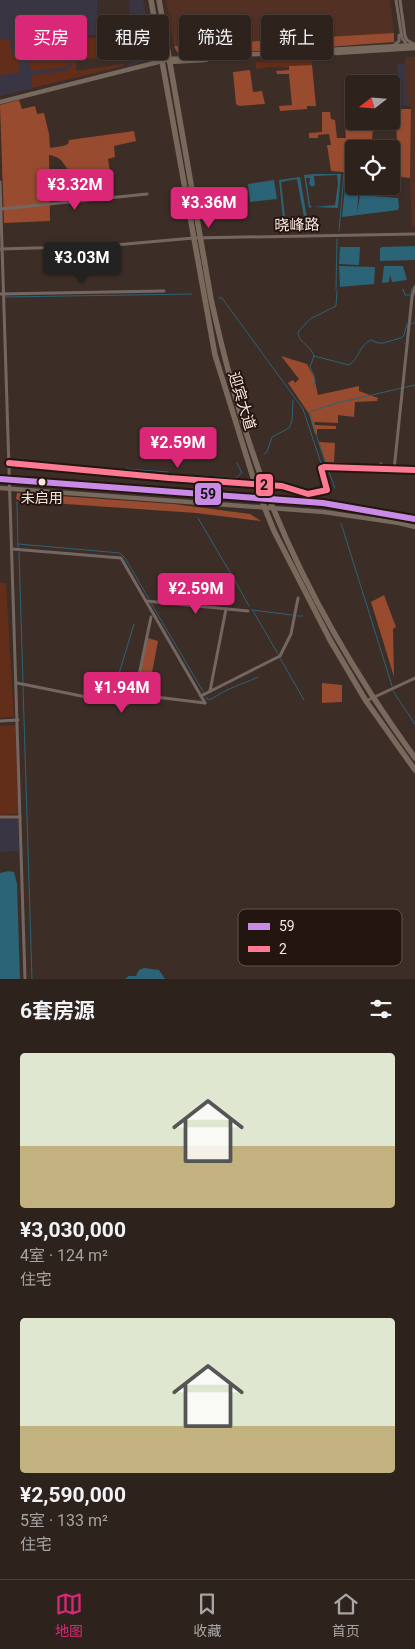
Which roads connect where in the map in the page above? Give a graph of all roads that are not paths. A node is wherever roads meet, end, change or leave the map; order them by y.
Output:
1 (151, 0) edge
2 (159, 0) edge
3 (398, 0) edge
4 (397, 7) junction
5 (154, 15) edge
6 (162, 15) edge
7 (406, 45) junction
8 (391, 46) junction
9 (415, 46) edge
10 (169, 54) edge
11 (170, 60) junction
12 (162, 62) junction
13 (175, 88) junction
14 (167, 90) junction
15 (0, 102) edge
16 (0, 182) edge
17 (147, 194) dead end
18 (1, 209) junction
19 (415, 234) edge
20 (193, 238) junction
21 (200, 238) junction
22 (2, 249) edge
23 (415, 287) edge
24 (164, 292) dead end
25 (2, 294) edge
26 (8, 463) junction
27 (394, 470) junction
28 (415, 470) edge
29 (0, 479) edge
30 (10, 479) junction
31 (24, 480) junction
32 (255, 484) junction
33 (264, 484) junction
34 (0, 488) edge
35 (10, 488) junction
36 (24, 489) junction
37 (260, 499) junction
38 (270, 499) junction
39 (264, 507) junction
40 (274, 508) junction
41 (415, 519) edge
42 (415, 527) edge
43 (12, 549) junction
44 (298, 598) dead end
45 (146, 600) junction
46 (226, 609) junction
47 (248, 611) dead end
48 (151, 617) dead end
49 (415, 678) edge
50 (16, 683) junction
51 (366, 684) junction
52 (359, 689) junction
53 (210, 692) junction
54 (131, 694) junction
55 (202, 696) junction
56 (374, 697) junction
57 (366, 701) junction
58 (383, 712) junction
59 (377, 717) junction
60 (18, 720) junction
61 (0, 721) edge
62 (415, 758) edge
63 (415, 770) edge
64 (0, 817) edge
65 (20, 817) junction
66 (25, 979) edge

1 - 5 highway, 迎宾大道
2 - 6 highway, 迎宾大道
3 - 4 street
3 - 9 street
4 - 7 street
4 - 8 street
7 - 8 main road
7 - 9 main road
8 - 11 main road
9 - 11 main road
10 - 11 highway, 迎宾大道
11 - 12 main road
11 - 13 highway, 迎宾大道
12 - 14 highway, 迎宾大道
12 - 15 main road
13 - 14 main road
13 - 21 highway, 迎宾大道
14 - 20 highway, 迎宾大道
16 - 18 street
17 - 18 street
18 - 22 street
19 - 21 street, 晓峰路
20 - 21 street, 晓峰路
20 - 22 street, 晓峰路
20 - 32 highway, 迎宾大道
21 - 33 highway, 迎宾大道
22 - 25 street
23 - 27 street
24 - 25 street
25 - 26 street
26 - 30 street
26 - 32 street
27 - 28 street
27 - 33 street
29 - 30 main road
30 - 31 main road
30 - 35 street
31 - 36 main road
31 - 37 main road
32 - 33 street
32 - 37 highway, 迎宾大道
33 - 38 highway, 迎宾大道
34 - 35 main road
35 - 36 main road
35 - 43 street
36 - 39 main road
37 - 38 main road
37 - 39 highway, 迎宾大道
38 - 40 highway, 迎宾大道
38 - 41 main road
39 - 40 main road
39 - 52 highway, 迎宾大道
40 - 42 main road
40 - 51 highway, 迎宾大道
43 - 45 street
43 - 50 street
44 - 53 street
45 - 46 street
45 - 55 street
46 - 47 street
46 - 53 street
48 - 54 street
49 - 56 street
50 - 54 street
50 - 60 street
51 - 52 main road
51 - 56 highway, 迎宾大道
52 - 57 highway, 迎宾大道
53 - 55 street
54 - 55 street
56 - 57 street
56 - 58 highway, 迎宾大道
57 - 59 highway, 迎宾大道
58 - 59 main road
58 - 62 highway, 迎宾大道
59 - 63 highway, 迎宾大道
60 - 61 street
60 - 65 street
64 - 65 street
65 - 66 street

